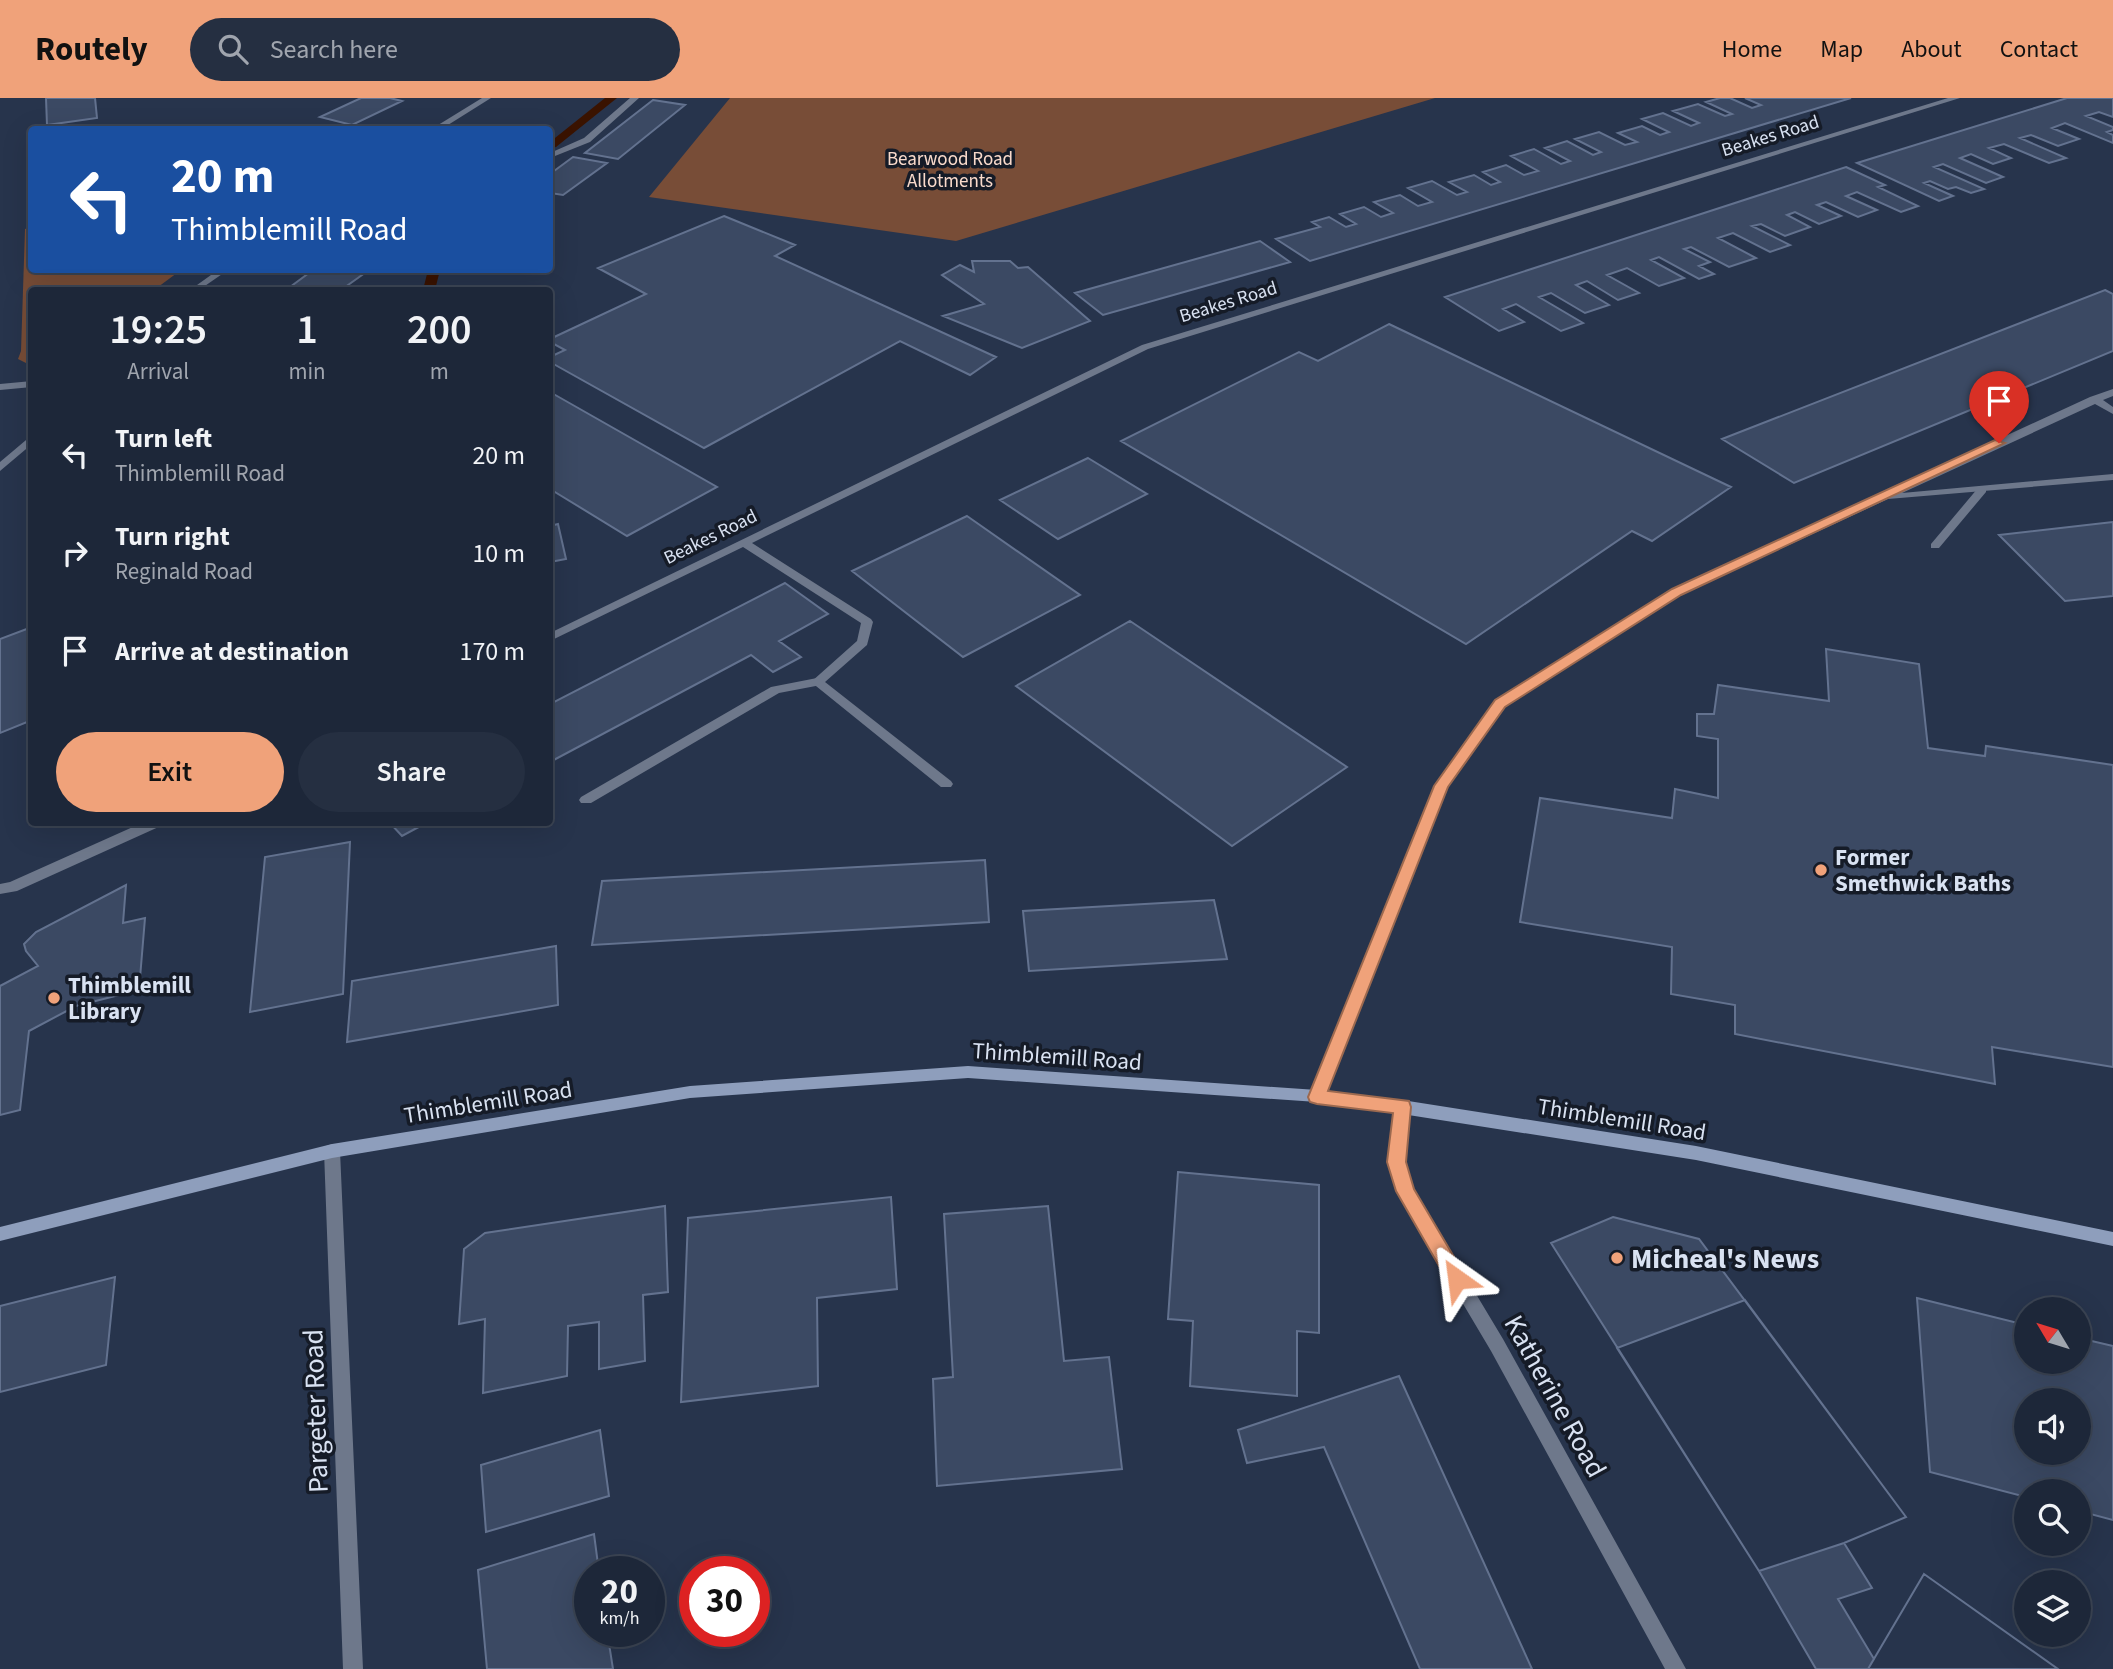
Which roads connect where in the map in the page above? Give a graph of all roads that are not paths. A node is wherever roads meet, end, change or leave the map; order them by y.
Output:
1 (487, 98) edge
2 (635, 98) edge
3 (1956, 98) edge
4 (441, 126) edge
5 (553, 155) edge
6 (219, 273) edge
7 (198, 287) edge
8 (28, 384) edge
9 (0, 387) edge
10 (2113, 393) edge
11 (2094, 399) junction
12 (2113, 411) edge
13 (28, 442) edge
14 (0, 468) edge
15 (2113, 477) edge
16 (1982, 490) junction
17 (1880, 498) junction
18 (743, 542) junction
19 (1935, 546) dead end
20 (553, 636) edge
21 (817, 682) junction
22 (946, 784) dead end
23 (586, 800) dead end
24 (149, 826) edge
25 (0, 889) edge
26 (1317, 1097) junction
27 (1402, 1107) junction
28 (332, 1151) junction
29 (0, 1234) edge
30 (2113, 1239) edge
31 (353, 1669) edge
32 (1676, 1669) edge

1 - 4 street
2 - 5 street
3 - 18 street, Beakes Road
6 - 7 street
8 - 9 street
10 - 11 street
11 - 12 street
11 - 17 street
13 - 14 street
15 - 16 street
16 - 17 street
16 - 19 street
17 - 26 street
18 - 20 street, Beakes Road
18 - 21 street
21 - 22 street
21 - 23 street
24 - 25 street
26 - 27 main road, Thimblemill Road
26 - 28 main road, Thimblemill Road
27 - 30 main road, Thimblemill Road
27 - 32 street, Katherine Road
28 - 29 main road, Thimblemill Road
28 - 31 street, Pargeter Road

